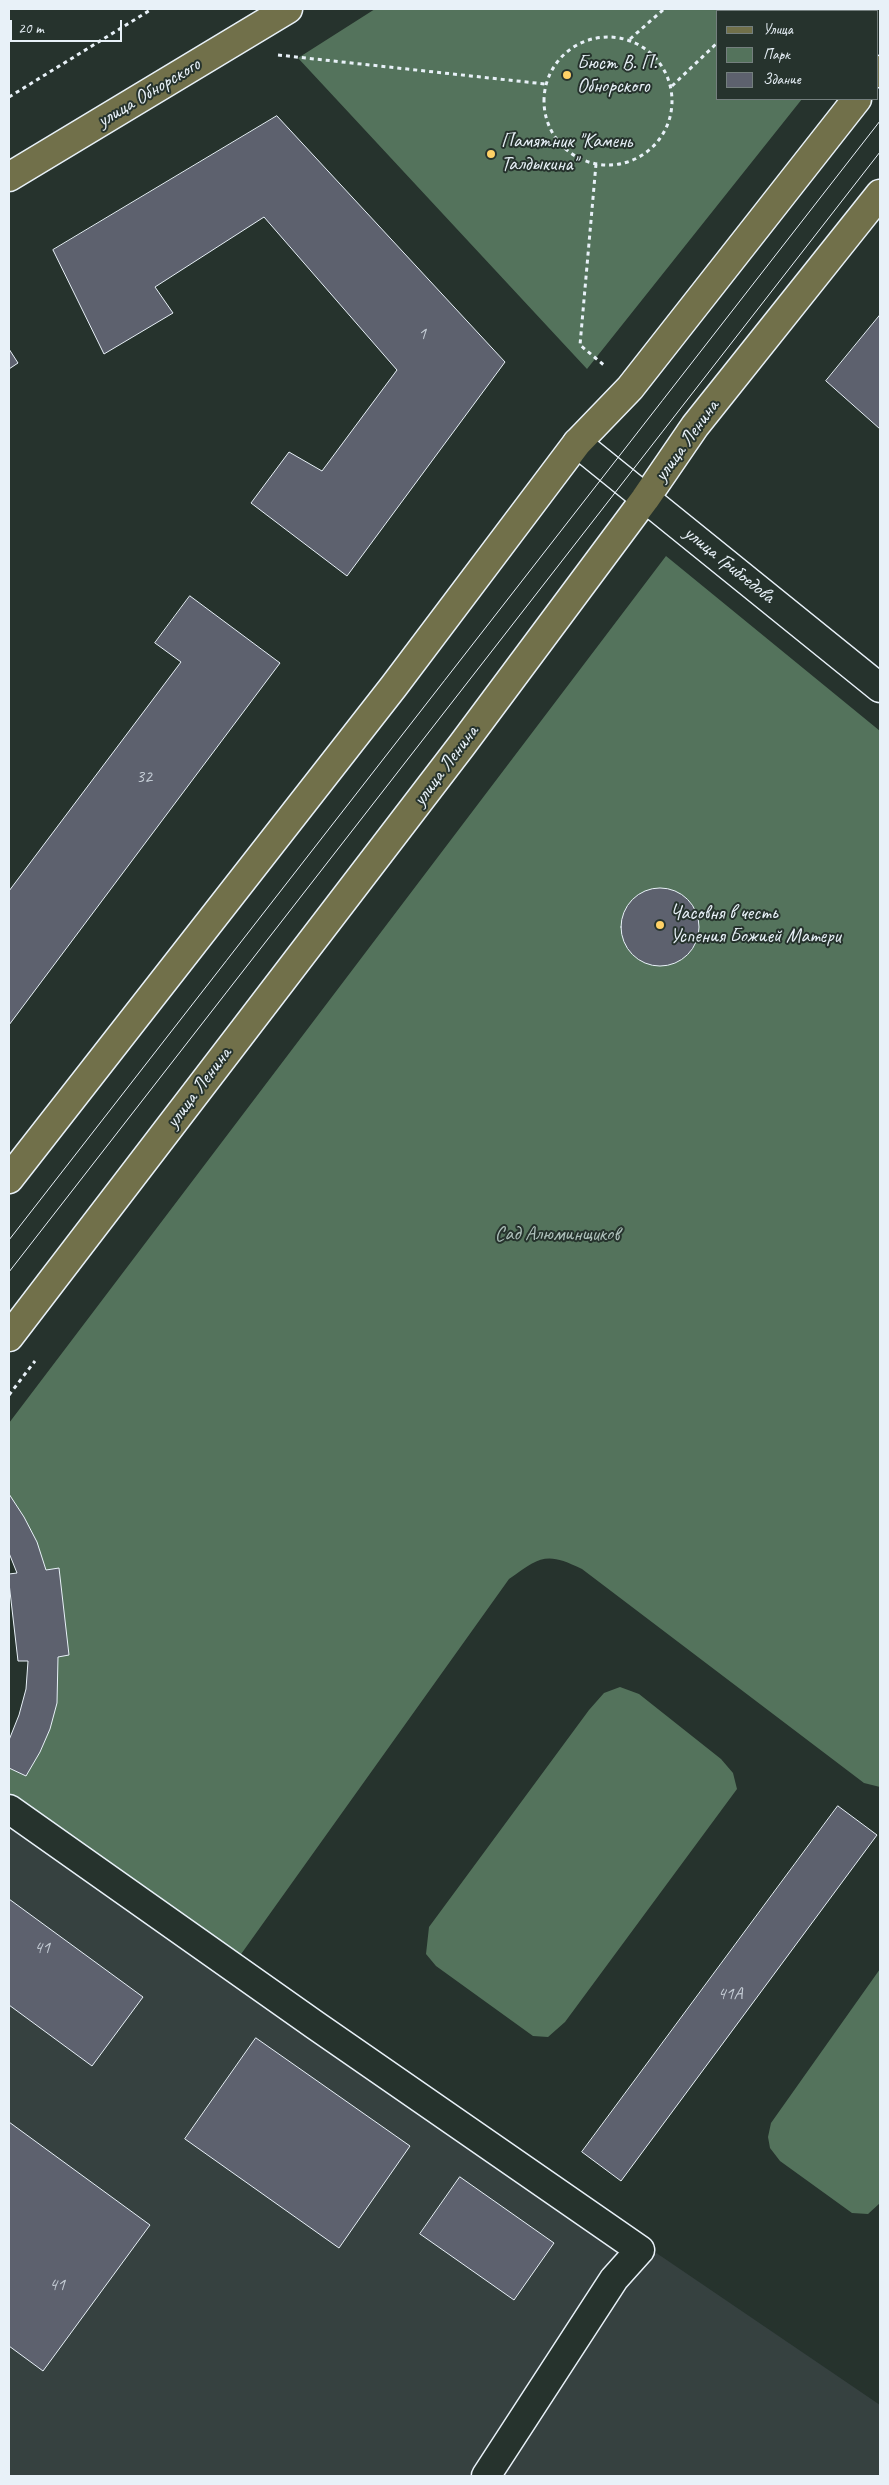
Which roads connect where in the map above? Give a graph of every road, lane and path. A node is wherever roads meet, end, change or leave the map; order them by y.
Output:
1 (152, 9) edge
2 (288, 9) edge
3 (664, 9) edge
4 (259, 26) junction
5 (630, 39) junction
6 (716, 44) edge
7 (545, 84) junction
8 (672, 86) junction
9 (9, 96) edge
10 (856, 100) edge
11 (596, 164) junction
12 (9, 177) edge
13 (880, 194) edge
14 (630, 388) junction
15 (577, 443) junction
16 (645, 499) junction
17 (880, 688) edge
18 (9, 1179) edge
19 (9, 1337) edge
20 (9, 1809) edge
21 (486, 2476) edge

1 - 9 path
2 - 4 main road, улица Обнорского
3 - 5 path
4 - 7 path
4 - 12 main road, улица Обнорского
5 - 7 path
5 - 8 path
6 - 8 path
7 - 11 path
8 - 11 path
10 - 14 main road
11 - 14 path
13 - 16 main road, улица Ленина
14 - 15 main road
15 - 16 street, улица Грибоедова
15 - 18 main road
16 - 17 street, улица Грибоедова
16 - 19 main road, улица Ленина
20 - 21 street

